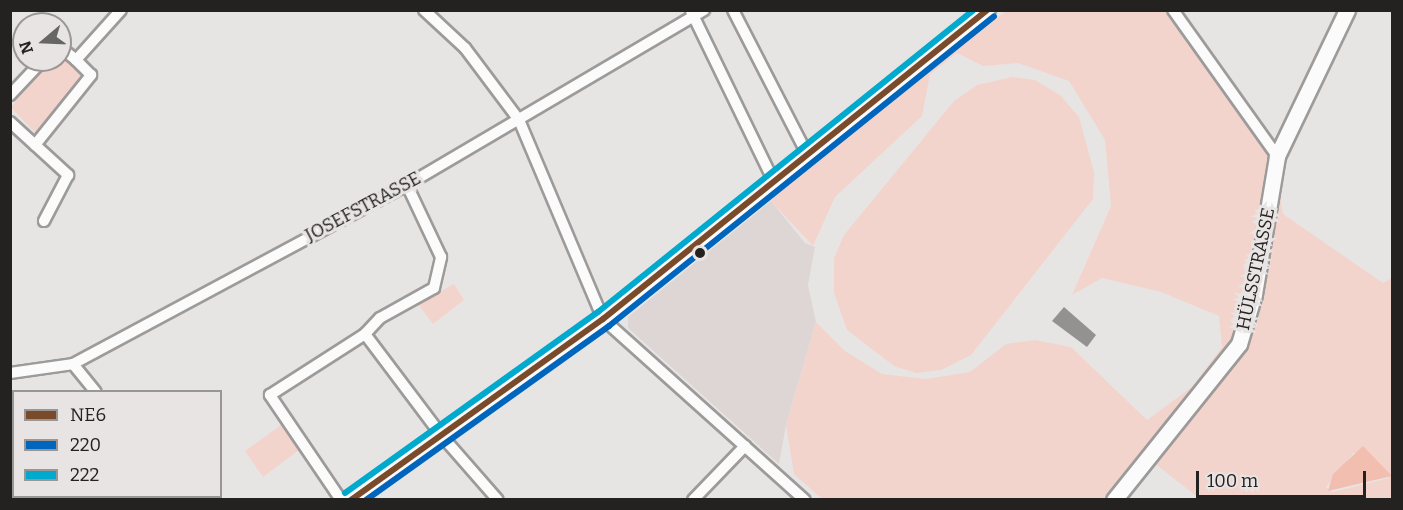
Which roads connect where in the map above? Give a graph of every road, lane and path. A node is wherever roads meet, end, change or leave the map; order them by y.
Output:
1 (121, 10) edge
2 (424, 10) edge
3 (733, 10) edge
4 (988, 10) edge
5 (1173, 10) edge
6 (1347, 10) edge
7 (697, 12) edge
8 (72, 57) edge
9 (76, 60) junction
10 (32, 72) edge
11 (10, 95) edge
12 (519, 120) junction
13 (10, 122) edge
14 (35, 145) junction
15 (807, 154) junction
16 (1277, 156) junction
17 (774, 182) junction
18 (407, 185) junction
19 (44, 221) dead end
20 (603, 319) junction
21 (365, 334) junction
22 (73, 364) junction
23 (10, 373) edge
24 (94, 390) edge
25 (441, 435) junction
26 (745, 446) junction
27 (341, 500) edge
28 (350, 500) edge
29 (498, 500) edge
30 (693, 500) edge
31 (806, 500) edge
32 (1114, 500) edge

1 - 9 street
2 - 12 street
3 - 15 street
4 - 15 street
5 - 16 street
6 - 16 main road, HÜLSSTRASSE
7 - 12 street, JOSEFSTRASSE
7 - 17 street
8 - 9 street
9 - 14 street
10 - 11 street
12 - 18 street, JOSEFSTRASSE
12 - 20 street
13 - 14 street
14 - 19 street
15 - 17 street
16 - 32 main road, HÜLSSTRASSE
17 - 20 street
18 - 21 street
18 - 22 street, JOSEFSTRASSE
20 - 25 street
20 - 26 street
21 - 25 street
21 - 27 street
22 - 23 street, JOSEFSTRASSE
22 - 24 street
25 - 28 street
25 - 29 street
26 - 30 street
26 - 31 street

